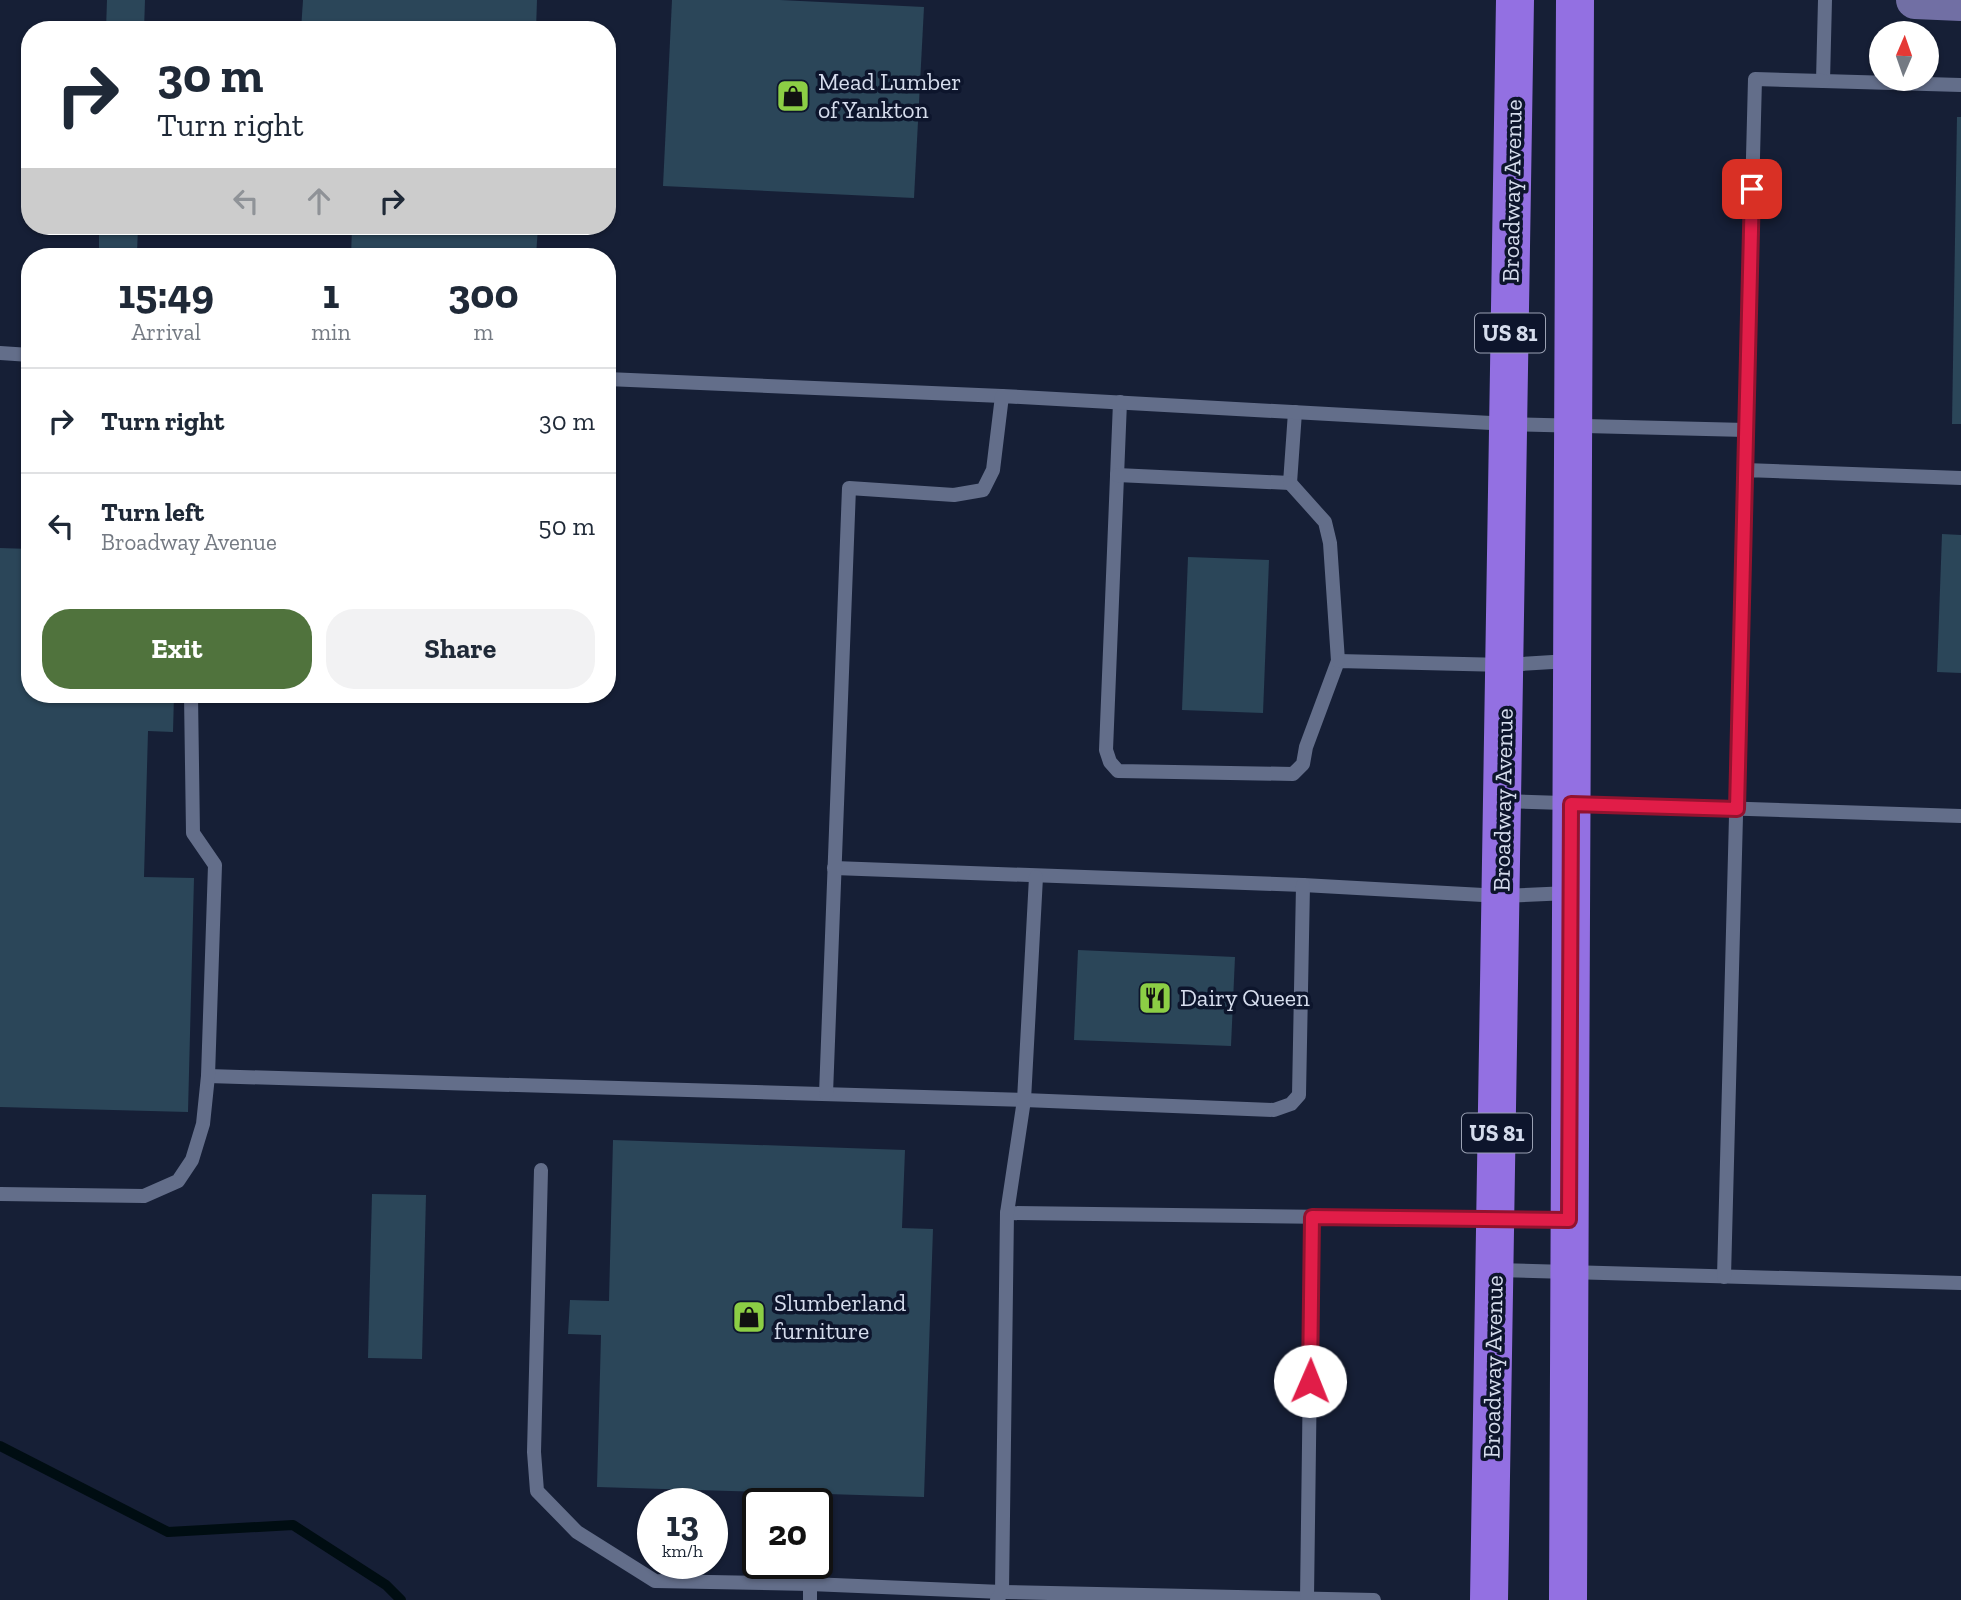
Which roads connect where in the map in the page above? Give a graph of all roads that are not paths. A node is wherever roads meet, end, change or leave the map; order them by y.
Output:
1 (1515, 0) edge
2 (1575, 0) edge
3 (1825, 0) edge
4 (1915, 0) edge
5 (1961, 2) edge
6 (1823, 80) junction
7 (1961, 85) edge
8 (0, 354) edge
9 (21, 355) edge
10 (616, 379) edge
11 (1002, 396) junction
12 (1119, 402) junction
13 (1295, 412) junction
14 (1509, 424) junction
15 (1573, 425) junction
16 (1746, 430) junction
17 (1745, 470) junction
18 (1117, 475) junction
19 (1961, 478) edge
20 (1290, 483) junction
21 (1572, 660) junction
22 (1338, 661) junction
23 (1505, 665) junction
24 (191, 703) edge
25 (1503, 801) junction
26 (1571, 804) junction
27 (1737, 809) junction
28 (1961, 816) edge
29 (834, 868) junction
30 (1036, 877) junction
31 (1303, 885) junction
32 (1571, 893) junction
33 (1501, 896) junction
34 (208, 1076) junction
35 (826, 1094) junction
36 (1024, 1100) junction
37 (541, 1170) dead end
38 (0, 1194) edge
39 (1007, 1213) junction
40 (1312, 1217) junction
41 (1496, 1220) junction
42 (1569, 1220) junction
43 (1495, 1270) junction
44 (1569, 1272) junction
45 (1724, 1277) junction
46 (1961, 1283) edge
47 (810, 1584) junction
48 (1000, 1596) edge
49 (1307, 1598) junction
50 (810, 1600) edge
51 (1374, 1600) edge
52 (1489, 1600) edge
53 (1568, 1600) edge

1 - 14 highway, Broadway Avenue / US 81
2 - 15 highway, US 81
3 - 6 lane
4 - 5 street
6 - 7 lane
6 - 16 lane
8 - 9 lane
10 - 11 lane
11 - 12 lane
11 - 29 lane
12 - 13 lane
12 - 18 lane
13 - 14 lane
13 - 20 lane
14 - 15 lane
14 - 23 highway, Broadway Avenue / US 81
15 - 16 lane
15 - 21 highway, US 81
16 - 17 lane
17 - 19 lane
17 - 27 lane
18 - 20 lane
18 - 22 lane
20 - 22 lane
21 - 23 lane
21 - 26 highway, US 81
22 - 23 lane
23 - 25 highway, Broadway Avenue / US 81
24 - 34 lane
25 - 26 lane
25 - 33 highway, Broadway Avenue / US 81
26 - 27 lane
26 - 32 highway, US 81
27 - 28 lane
27 - 45 lane
29 - 30 lane
29 - 35 lane
30 - 31 lane
30 - 36 lane
31 - 33 lane
31 - 36 lane
32 - 33 lane
32 - 42 highway, US 81
33 - 41 highway, Broadway Avenue / US 81
34 - 35 lane
34 - 38 lane
35 - 36 lane
36 - 39 lane
37 - 47 lane
39 - 40 lane
39 - 48 lane
40 - 41 lane
40 - 49 lane
41 - 42 lane
41 - 43 highway, Broadway Avenue / US 81
42 - 44 highway, US 81
43 - 44 lane
43 - 52 highway, Broadway Avenue / US 81
44 - 45 lane
44 - 53 highway, US 81
45 - 46 lane
47 - 48 lane
47 - 50 lane
48 - 49 lane
49 - 51 lane

